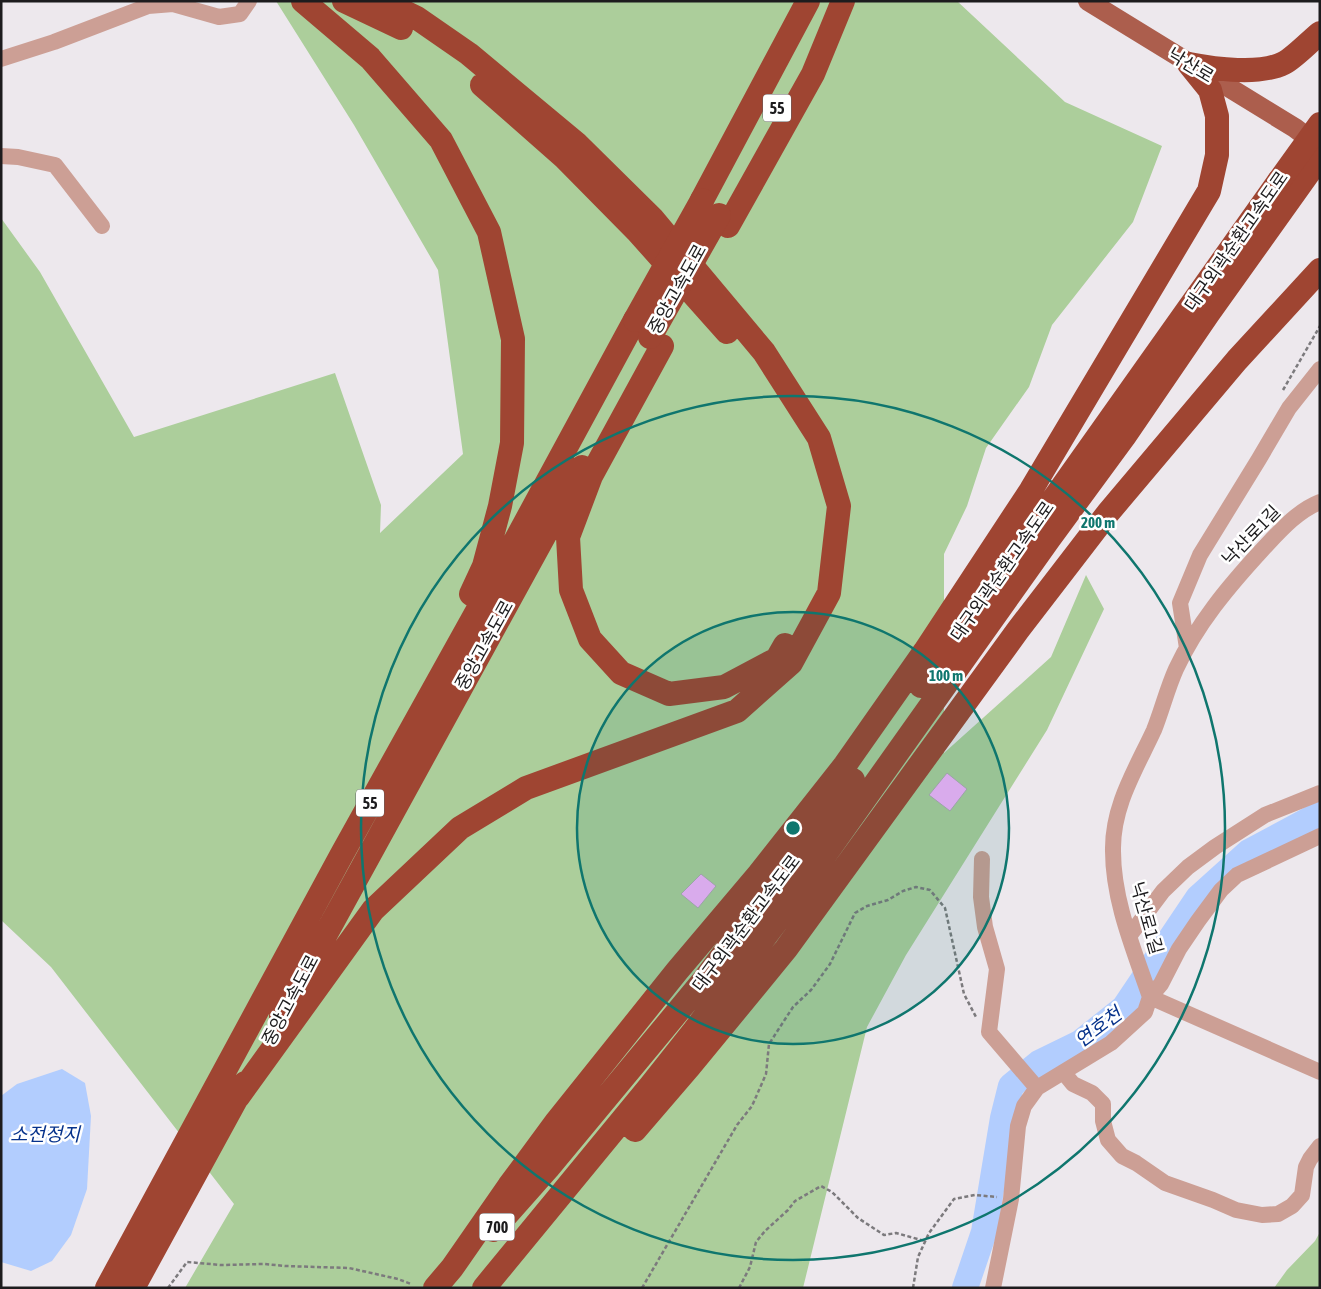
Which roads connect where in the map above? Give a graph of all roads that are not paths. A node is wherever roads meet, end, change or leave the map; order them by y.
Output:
1 (249, 1) edge
2 (303, 1) edge
3 (344, 1) edge
4 (382, 1) edge
5 (808, 1) edge
6 (834, 1) edge
7 (843, 1) edge
8 (1088, 1) edge
9 (1320, 33) edge
10 (1, 59) edge
11 (1189, 64) junction
12 (1320, 124) edge
13 (1295, 128) junction
14 (1320, 136) edge
15 (1320, 147) edge
16 (1, 156) edge
17 (1320, 157) edge
18 (1288, 186) junction
19 (716, 213) junction
20 (102, 226) dead end
21 (1320, 270) edge
22 (649, 334) junction
23 (1320, 369) edge
24 (1320, 502) edge
25 (1187, 648) junction
26 (406, 740) junction
27 (1320, 793) edge
28 (1320, 836) edge
29 (982, 859) dead end
30 (1130, 935) junction
31 (1150, 997) junction
32 (1320, 1072) edge
33 (1064, 1073) junction
34 (1035, 1085) junction
35 (238, 1096) junction
36 (1320, 1146) edge
37 (107, 1288) edge
38 (133, 1288) edge
39 (435, 1288) edge
40 (443, 1288) edge
41 (484, 1288) edge
42 (498, 1288) edge
43 (993, 1288) edge

1 - 10 street
2 - 26 highway
3 - 22 highway
4 - 35 highway
5 - 19 highway, 중앙고속도로 / 55
6 - 19 highway, 중앙고속도로 / 55
7 - 19 highway
8 - 11 main road, 낙산로
9 - 11 highway
11 - 13 main road, 낙산로
11 - 39 highway
12 - 18 highway, 대구외곽순환고속도로 / 700, bridge
13 - 14 main road
13 - 15 main road
16 - 20 street
17 - 18 highway, 대구외곽순환고속도로 / 700
18 - 40 highway, 대구외곽순환고속도로 / 700
18 - 41 highway, 대구외곽순환고속도로 / 700
19 - 22 highway, 중앙고속도로 / 55, bridge
21 - 42 highway
22 - 26 highway, 중앙고속도로 / 55
22 - 35 highway, 중앙고속도로 / 55
23 - 25 street
24 - 25 street, 낙산로1길
25 - 30 street, 낙산로1길
26 - 37 highway, 중앙고속도로 / 55
27 - 30 street
28 - 31 street
29 - 34 street
30 - 31 street, 낙산로1길
31 - 32 street
31 - 33 street
33 - 34 street
33 - 36 street
34 - 43 street
35 - 38 highway, 중앙고속도로 / 55

